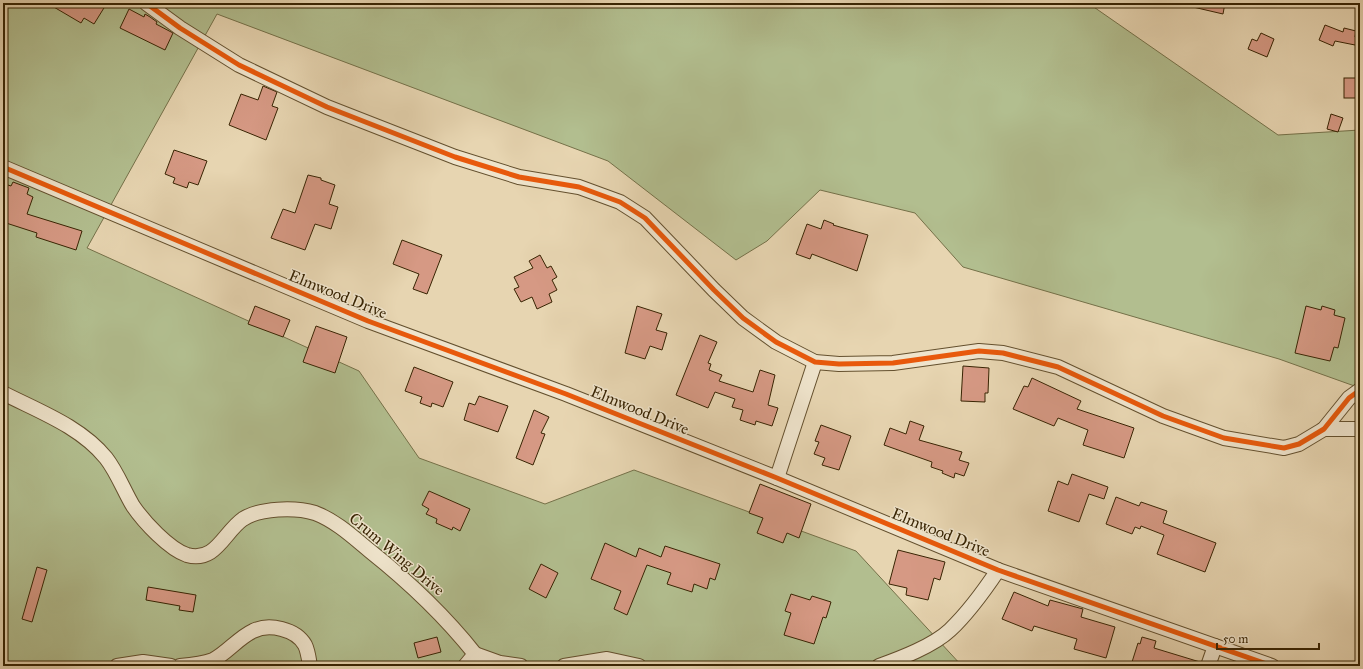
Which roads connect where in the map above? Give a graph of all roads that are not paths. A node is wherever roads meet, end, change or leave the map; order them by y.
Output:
1 (146, 3) edge
2 (3, 168) edge
3 (815, 362) junction
4 (1360, 390) edge
5 (3, 393) edge
6 (1324, 429) junction
7 (1360, 429) edge
8 (777, 478) junction
9 (998, 570) junction
10 (1215, 646) junction
11 (475, 654) junction
12 (215, 663) edge
13 (117, 666) edge
14 (171, 666) edge
15 (180, 666) edge
16 (310, 666) edge
17 (465, 666) edge
18 (521, 666) edge
19 (564, 666) edge
20 (639, 666) edge
21 (879, 666) edge
22 (1208, 666) edge
23 (1272, 666) edge

1 - 3 street
2 - 8 street, Elmwood Drive
3 - 6 street
3 - 8 street
4 - 6 street
5 - 11 street, Crum Wing Drive
6 - 7 street
8 - 9 street, Elmwood Drive
9 - 10 street, Elmwood Drive
9 - 21 street
10 - 22 street
10 - 23 street, Elmwood Drive
11 - 17 street
11 - 18 street
12 - 15 street
12 - 16 street
13 - 14 street
19 - 20 street

